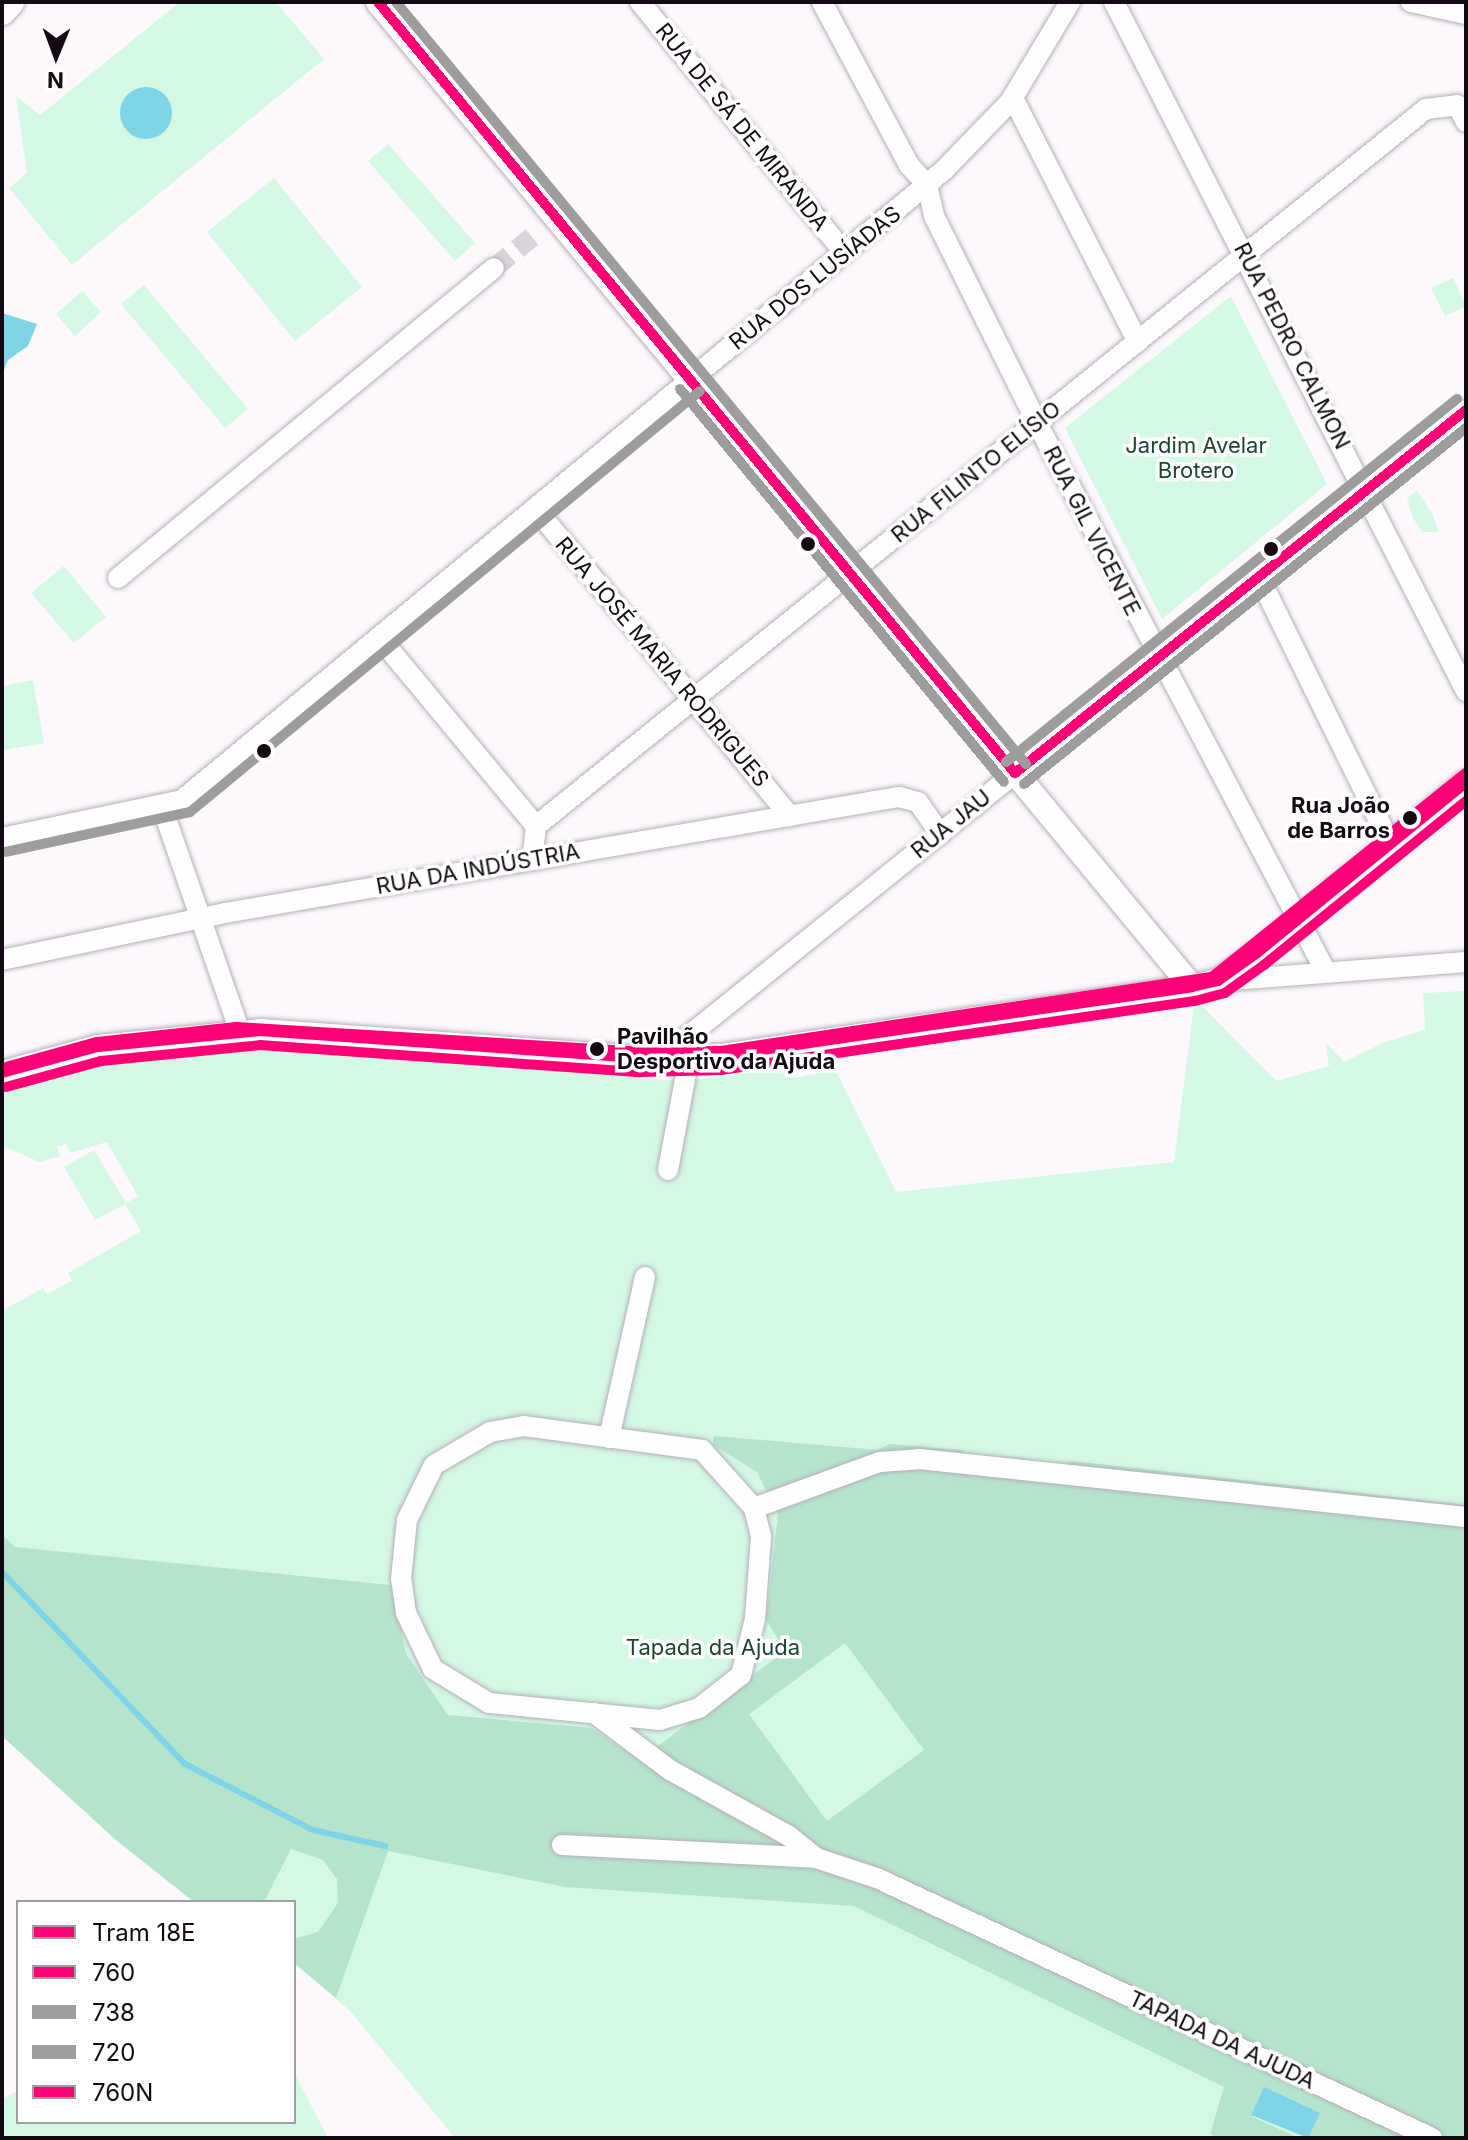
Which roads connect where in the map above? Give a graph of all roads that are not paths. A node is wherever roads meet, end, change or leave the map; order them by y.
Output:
1 (10, 2) edge
2 (378, 2) edge
3 (640, 2) edge
4 (822, 2) edge
5 (1070, 2) edge
6 (1114, 2) edge
7 (1411, 2) edge
8 (1457, 9) edge
9 (2, 11) edge
10 (1013, 98) junction
11 (1466, 122) edge
12 (927, 185) junction
13 (845, 253) junction
14 (1247, 254) junction
15 (494, 268) tunnel mouth
16 (1138, 342) junction
17 (691, 380) junction
18 (1466, 410) edge
19 (1037, 423) junction
20 (1365, 491) junction
21 (535, 508) junction
22 (850, 573) junction
23 (1259, 577) junction
24 (118, 578) dead end
25 (379, 637) junction
26 (1158, 657) junction
27 (1466, 691) edge
28 (693, 700) junction
29 (1015, 773) junction
30 (1466, 783) edge
31 (162, 807) junction
32 (790, 816) junction
33 (536, 826) junction
34 (940, 834) junction
35 (2, 838) edge
36 (1390, 843) junction
37 (532, 860) junction
38 (201, 918) junction
39 (1297, 922) junction
40 (2, 960) edge
41 (1466, 962) edge
42 (1326, 972) junction
43 (1218, 981) junction
44 (1192, 987) junction
45 (240, 1032) junction
46 (661, 1058) junction
47 (689, 1058) junction
48 (2, 1073) edge
49 (668, 1170) dead end
50 (645, 1277) dead end
51 (609, 1438) junction
52 (754, 1508) junction
53 (1466, 1517) edge
54 (594, 1713) junction
55 (562, 1845) dead end
56 (816, 1858) junction
57 (1432, 2138) edge

1 - 9 main road
2 - 17 street
3 - 13 street, RUA DE SÁ DE MIRANDA
4 - 12 street, RUA GIL VICENTE
5 - 10 street, RUA DOS LUSÍADAS
6 - 14 street, RUA PEDRO CALMON
7 - 8 street
10 - 12 street, RUA DOS LUSÍADAS
10 - 16 street
11 - 14 street, RUA FILINTO ELÍSIO
12 - 13 street, RUA DOS LUSÍADAS
12 - 19 street, RUA GIL VICENTE
13 - 17 street, RUA DOS LUSÍADAS
14 - 16 street, RUA FILINTO ELÍSIO
14 - 20 street, RUA PEDRO CALMON
15 - 24 street
16 - 19 street, RUA FILINTO ELÍSIO
17 - 21 street, RUA DOS LUSÍADAS
17 - 22 street
18 - 20 street, RUA JAU
19 - 22 street, RUA FILINTO ELÍSIO
19 - 26 street, RUA GIL VICENTE
20 - 23 street, RUA JAU
20 - 27 street, RUA PEDRO CALMON
21 - 25 street, RUA DOS LUSÍADAS
21 - 28 street, RUA JOSÉ MARIA RODRIGUES
22 - 28 street, RUA FILINTO ELÍSIO
22 - 29 street
23 - 26 street, RUA JAU
23 - 36 street
25 - 31 street, RUA DOS LUSÍADAS
25 - 33 street
26 - 29 street, RUA JAU
26 - 39 street, RUA GIL VICENTE
28 - 32 street, RUA JOSÉ MARIA RODRIGUES
28 - 33 street, RUA FILINTO ELÍSIO
29 - 34 street, RUA JAU
29 - 44 street
30 - 36 street
31 - 35 street, RUA DOS LUSÍADAS
31 - 38 street
32 - 34 street, RUA DA INDÚSTRIA
32 - 37 street, RUA DA INDÚSTRIA
33 - 37 street
34 - 46 street, RUA JAU
36 - 39 street
37 - 38 street, RUA DA INDÚSTRIA
38 - 40 street, RUA DA INDÚSTRIA
38 - 45 street
39 - 42 street, RUA GIL VICENTE
39 - 43 street
41 - 42 street
42 - 43 street
43 - 44 street
44 - 47 street
45 - 46 street
45 - 48 street
46 - 47 street
47 - 49 street
50 - 51 street
51 - 52 street
51 - 54 street
52 - 53 street
52 - 54 street
54 - 56 street, TAPADA DA AJUDA
55 - 56 street
56 - 57 street, TAPADA DA AJUDA

